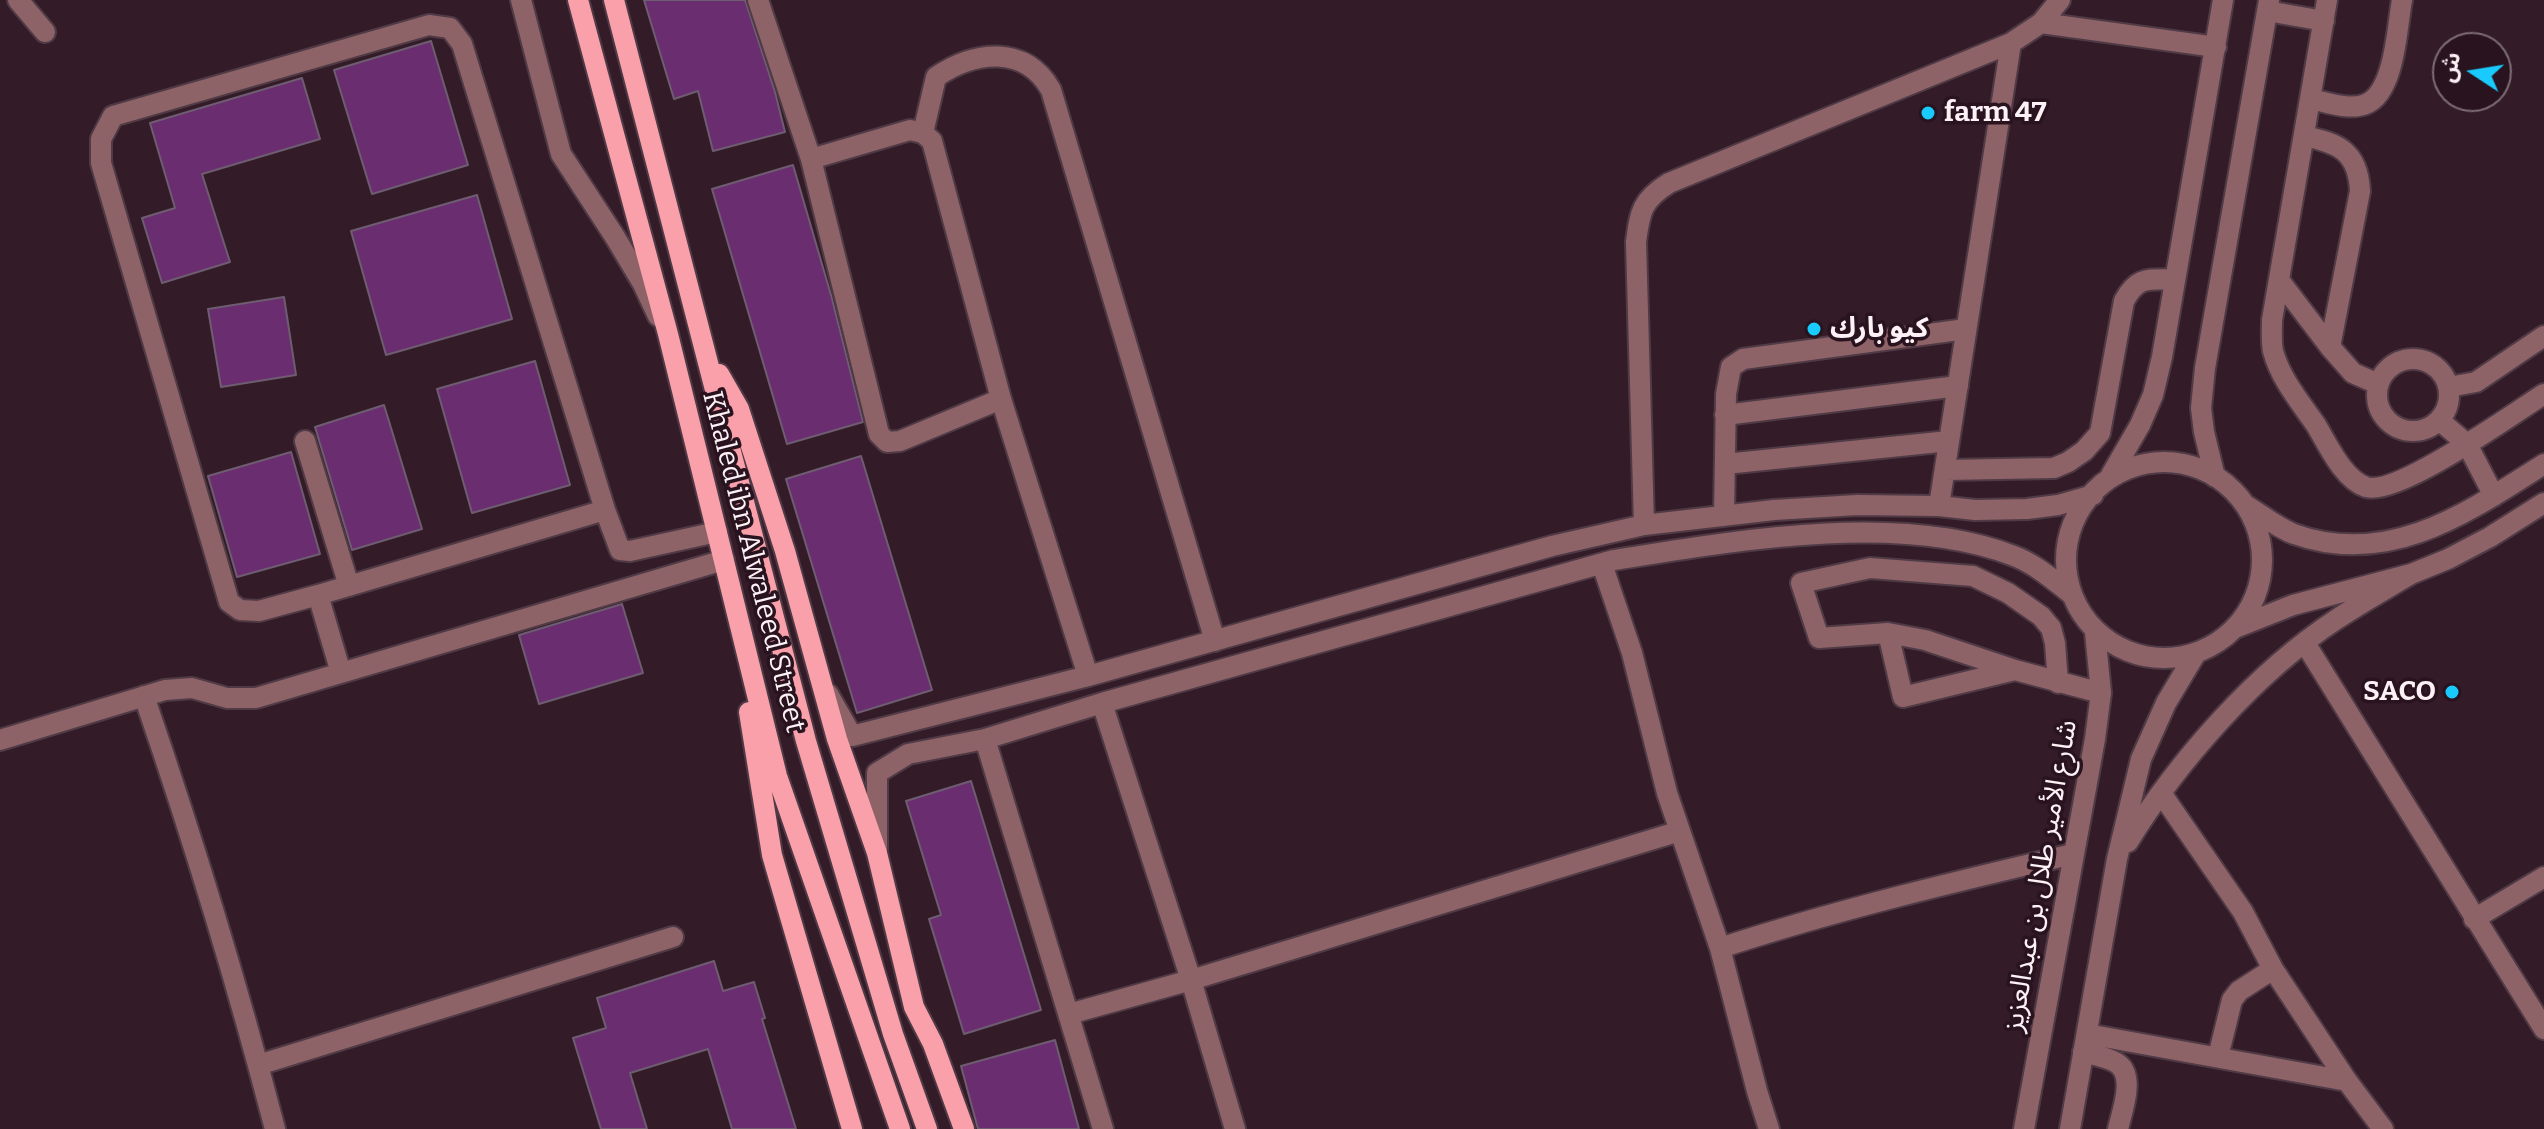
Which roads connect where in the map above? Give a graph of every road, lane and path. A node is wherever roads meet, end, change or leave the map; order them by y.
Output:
1 (18, 0) edge
2 (521, 0) edge
3 (578, 0) edge
4 (614, 0) edge
5 (758, 0) edge
6 (2060, 0) edge
7 (2223, 0) edge
8 (2327, 0) edge
9 (2402, 0) edge
10 (2268, 6) edge
11 (2324, 21) junction
12 (2041, 23) junction
13 (45, 32) dead end
14 (2011, 43) junction
15 (2216, 47) junction
16 (2310, 99) junction
17 (923, 133) junction
18 (2304, 136) junction
19 (811, 159) junction
20 (2175, 279) junction
21 (2279, 280) junction
22 (1966, 329) junction
23 (668, 334) junction
24 (2544, 336) edge
25 (2330, 347) junction
26 (705, 350) junction
27 (2378, 384) junction
28 (1958, 386) junction
29 (2449, 387) junction
30 (2544, 394) edge
31 (1001, 399) junction
32 (1725, 415) junction
33 (2439, 420) junction
34 (305, 441) dead end
35 (1949, 441) junction
36 (2467, 444) junction
37 (1725, 464) junction
38 (2544, 464) edge
39 (1945, 470) junction
40 (2110, 477) junction
41 (2215, 477) junction
42 (2093, 495) junction
43 (2494, 496) junction
44 (2544, 503) edge
45 (1939, 506) junction
46 (2247, 506) junction
47 (605, 510) junction
48 (1724, 516) junction
49 (1644, 525) junction
50 (717, 532) junction
51 (1602, 564) junction
52 (725, 565) junction
53 (2411, 574) junction
54 (349, 586) junction
55 (2070, 593) junction
56 (318, 595) junction
57 (2235, 628) junction
58 (2095, 632) junction
59 (1888, 633) junction
60 (1215, 641) junction
61 (2305, 643) junction
62 (2196, 653) junction
63 (2015, 670) junction
64 (341, 673) junction
65 (1088, 676) junction
66 (2058, 683) junction
67 (824, 688) junction
68 (2101, 693) junction
69 (144, 696) junction
70 (1102, 703) junction
71 (985, 739) junction
72 (0, 740) edge
73 (2161, 793) junction
74 (1680, 831) junction
75 (877, 853) junction
76 (2073, 854) junction
77 (2117, 859) junction
78 (2544, 877) edge
79 (2474, 919) junction
80 (673, 937) dead end
81 (1720, 948) junction
82 (2273, 969) junction
83 (1191, 980) junction
84 (1069, 1014) junction
85 (2544, 1029) edge
86 (2085, 1043) junction
87 (2218, 1057) junction
88 (258, 1065) junction
89 (2347, 1081) junction
90 (275, 1129) edge
91 (852, 1129) edge
92 (900, 1129) edge
93 (927, 1129) edge
94 (964, 1129) edge
95 (1103, 1129) edge
96 (1235, 1129) edge
97 (1769, 1129) edge
98 (2024, 1129) edge
99 (2070, 1129) edge
100 (2118, 1129) edge
101 (2383, 1129) edge

1 - 13 street
2 - 23 street
3 - 23 main road, Khaled ibn Alwaleed Street
4 - 26 main road, Khaled ibn Alwaleed Street
5 - 19 street
6 - 12 street
7 - 15 street
8 - 11 street
9 - 16 street
10 - 11 street
10 - 41 street
11 - 16 street
12 - 14 street
12 - 15 street
14 - 22 street
14 - 49 street
15 - 20 street
16 - 18 street
17 - 19 street
17 - 31 street
17 - 60 street
18 - 21 street
18 - 25 street
19 - 31 street
20 - 39 street
20 - 40 street
21 - 25 street
21 - 36 street
22 - 28 street
22 - 32 street
23 - 50 main road, Khaled ibn Alwaleed Street
24 - 29 street
25 - 27 street
26 - 67 main road
26 - 93 main road, Khaled ibn Alwaleed Street
27 - 29 street
27 - 33 street
28 - 32 street
28 - 35 street
29 - 33 street
30 - 36 street
31 - 65 street
32 - 37 street
33 - 36 street
34 - 54 street
35 - 37 street
35 - 39 street
36 - 43 street
37 - 48 street
38 - 43 street
39 - 45 street
40 - 41 street
40 - 42 street
41 - 46 street
42 - 45 street
42 - 55 street
43 - 46 street
44 - 53 street
45 - 48 street
46 - 57 street
47 - 50 street
47 - 54 street
47 - 56 street
48 - 49 street
49 - 60 street
50 - 52 main road, Khaled ibn Alwaleed Street
51 - 55 street
51 - 70 street
51 - 74 street
52 - 64 street
52 - 91 main road
52 - 92 main road, Khaled ibn Alwaleed Street
53 - 57 street
53 - 61 street
54 - 56 street
55 - 58 street
56 - 64 street
57 - 62 street
58 - 62 street
58 - 68 street, شارع الأمير طلال بن عبدالعزيز
59 - 63 street
59 - 63 street
59 - 66 street
60 - 65 street
61 - 73 street
61 - 79 street
62 - 77 street
63 - 66 street
64 - 69 street
65 - 67 street
66 - 68 street
67 - 75 main road
68 - 76 street, شارع الأمير طلال بن عبدالعزيز
69 - 72 street
69 - 88 street
70 - 71 street
70 - 83 street
71 - 75 street
71 - 84 street
73 - 77 street
73 - 82 street
74 - 81 street
74 - 83 street
75 - 94 main road
76 - 81 street
76 - 98 street, شارع الأمير طلال بن عبدالعزيز
77 - 86 street
78 - 79 street
79 - 85 street
80 - 88 street
81 - 97 street
82 - 87 street
82 - 89 street
83 - 84 street
83 - 96 street
84 - 95 street
86 - 87 street
86 - 99 street
86 - 100 street
87 - 89 street
88 - 90 street
89 - 101 street

